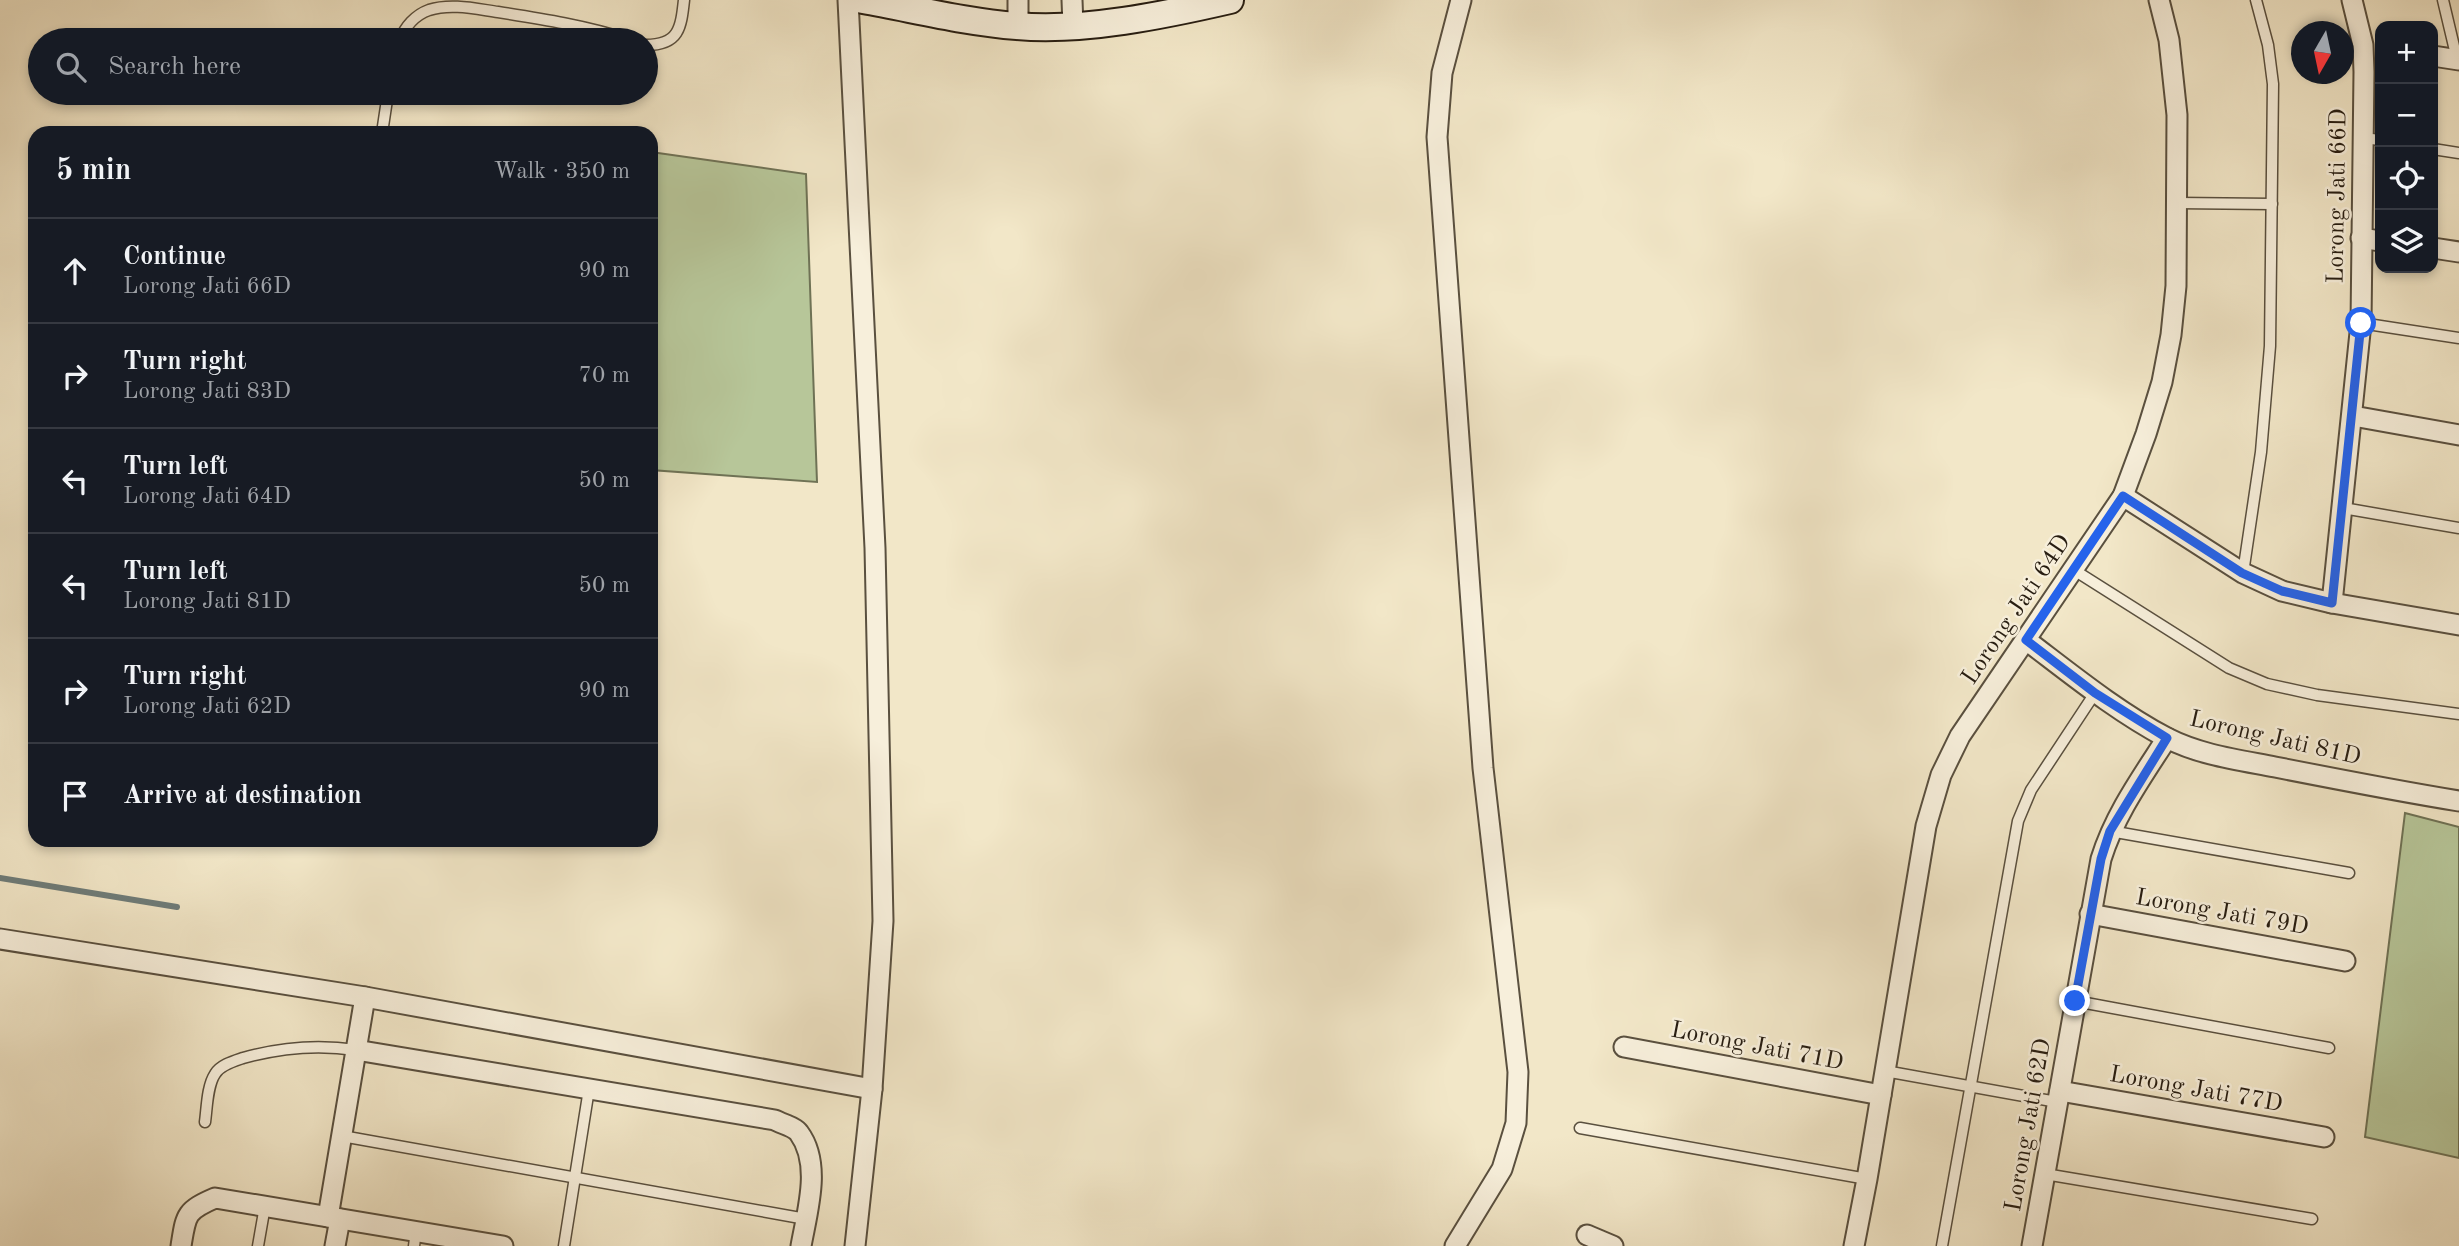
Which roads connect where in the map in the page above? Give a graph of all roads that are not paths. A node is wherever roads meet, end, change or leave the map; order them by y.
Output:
1 (684, 0) edge
2 (848, 0) edge
3 (863, 0) edge
4 (1017, 0) edge
5 (1072, 0) edge
6 (1228, 0) edge
7 (1461, 0) edge
8 (2159, 0) edge
9 (2256, 0) edge
10 (2352, 0) edge
11 (2443, 0) edge
12 (1073, 26) junction
13 (1018, 27) junction
14 (407, 28) edge
15 (592, 28) edge
16 (658, 43) edge
17 (2372, 47) edge
18 (2438, 57) edge
19 (2458, 60) edge
20 (386, 105) edge
21 (383, 126) edge
22 (2372, 139) edge
23 (2438, 150) edge
24 (2459, 153) edge
25 (2177, 203) junction
26 (2272, 204) junction
27 (2371, 239) edge
28 (2438, 249) edge
29 (2459, 252) edge
30 (2361, 323) junction
31 (2459, 338) edge
32 (2353, 416) junction
33 (2459, 435) edge
34 (2123, 496) junction
35 (2343, 508) junction
36 (2459, 528) edge
37 (2074, 570) junction
38 (2242, 573) junction
39 (2332, 603) junction
40 (2459, 625) edge
41 (2026, 640) junction
42 (2095, 693) junction
43 (2459, 714) edge
44 (2167, 738) junction
45 (2459, 801) edge
46 (2110, 831) junction
47 (2349, 873) dead end
48 (2090, 914) junction
49 (0, 939) edge
50 (2345, 961) dead end
51 (365, 997) junction
52 (2075, 1001) junction
53 (1624, 1047) dead end
54 (2329, 1048) dead end
55 (356, 1050) junction
56 (1885, 1071) junction
57 (1970, 1085) junction
58 (589, 1089) junction
59 (872, 1089) junction
60 (1881, 1095) junction
61 (2058, 1096) junction
62 (205, 1122) dead end
63 (1580, 1128) dead end
64 (342, 1136) junction
65 (2324, 1138) dead end
66 (2045, 1174) junction
67 (575, 1177) junction
68 (1867, 1179) junction
69 (265, 1206) junction
70 (334, 1218) junction
71 (806, 1219) junction
72 (2312, 1219) dead end
73 (1587, 1235) dead end
74 (415, 1239) edge
75 (493, 1245) edge
76 (181, 1246) edge
77 (258, 1246) edge
78 (335, 1246) edge
79 (564, 1246) edge
80 (801, 1246) edge
81 (855, 1246) edge
82 (1455, 1246) edge
83 (1613, 1246) edge
84 (1854, 1246) edge
85 (1942, 1246) edge
86 (2032, 1246) edge

1 - 16 lane
2 - 59 street
3 - 13 main road
4 - 13 street
5 - 12 street
6 - 12 main road
7 - 82 street
8 - 25 street, Lorong Jati 64D
9 - 26 lane
10 - 17 street, Lorong Jati 66D
11 - 19 lane
12 - 13 main road
14 - 15 lane
17 - 22 street, Lorong Jati 66D
18 - 19 street
20 - 21 lane
22 - 27 street, Lorong Jati 66D
23 - 24 lane
25 - 26 lane
25 - 34 street, Lorong Jati 64D
26 - 38 lane
27 - 30 street, Lorong Jati 66D
28 - 29 street
30 - 31 lane
30 - 32 street, Lorong Jati 66D
32 - 33 street
32 - 35 street, Lorong Jati 66D
34 - 37 street, Lorong Jati 64D
34 - 38 street
35 - 36 lane
35 - 39 street, Lorong Jati 66D
37 - 41 street, Lorong Jati 64D
37 - 43 lane
38 - 39 street
39 - 40 street
41 - 42 street, Lorong Jati 81D
41 - 56 street, Lorong Jati 64D
42 - 44 street, Lorong Jati 81D
42 - 57 lane
44 - 45 street, Lorong Jati 81D
44 - 46 street, Lorong Jati 62D
46 - 47 lane
46 - 48 street, Lorong Jati 62D
48 - 50 street, Lorong Jati 79D
48 - 52 street, Lorong Jati 62D
49 - 51 street
51 - 55 street
51 - 59 street
52 - 54 lane
52 - 61 street, Lorong Jati 62D
53 - 60 street, Lorong Jati 71D
55 - 58 street
55 - 62 lane
55 - 64 street
56 - 57 lane
56 - 60 street, Lorong Jati 64D
57 - 61 lane
57 - 85 lane
58 - 67 lane
58 - 71 street
59 - 81 street
60 - 68 street, Lorong Jati 64D
61 - 65 street, Lorong Jati 77D
61 - 66 street, Lorong Jati 62D
63 - 68 lane
64 - 67 lane
64 - 70 street
66 - 72 lane
66 - 86 street, Lorong Jati 62D
67 - 71 lane
67 - 79 lane
68 - 84 street, Lorong Jati 64D
69 - 70 street
69 - 76 street
69 - 77 lane
70 - 74 street
70 - 78 street
71 - 80 street
73 - 83 street
74 - 75 street

